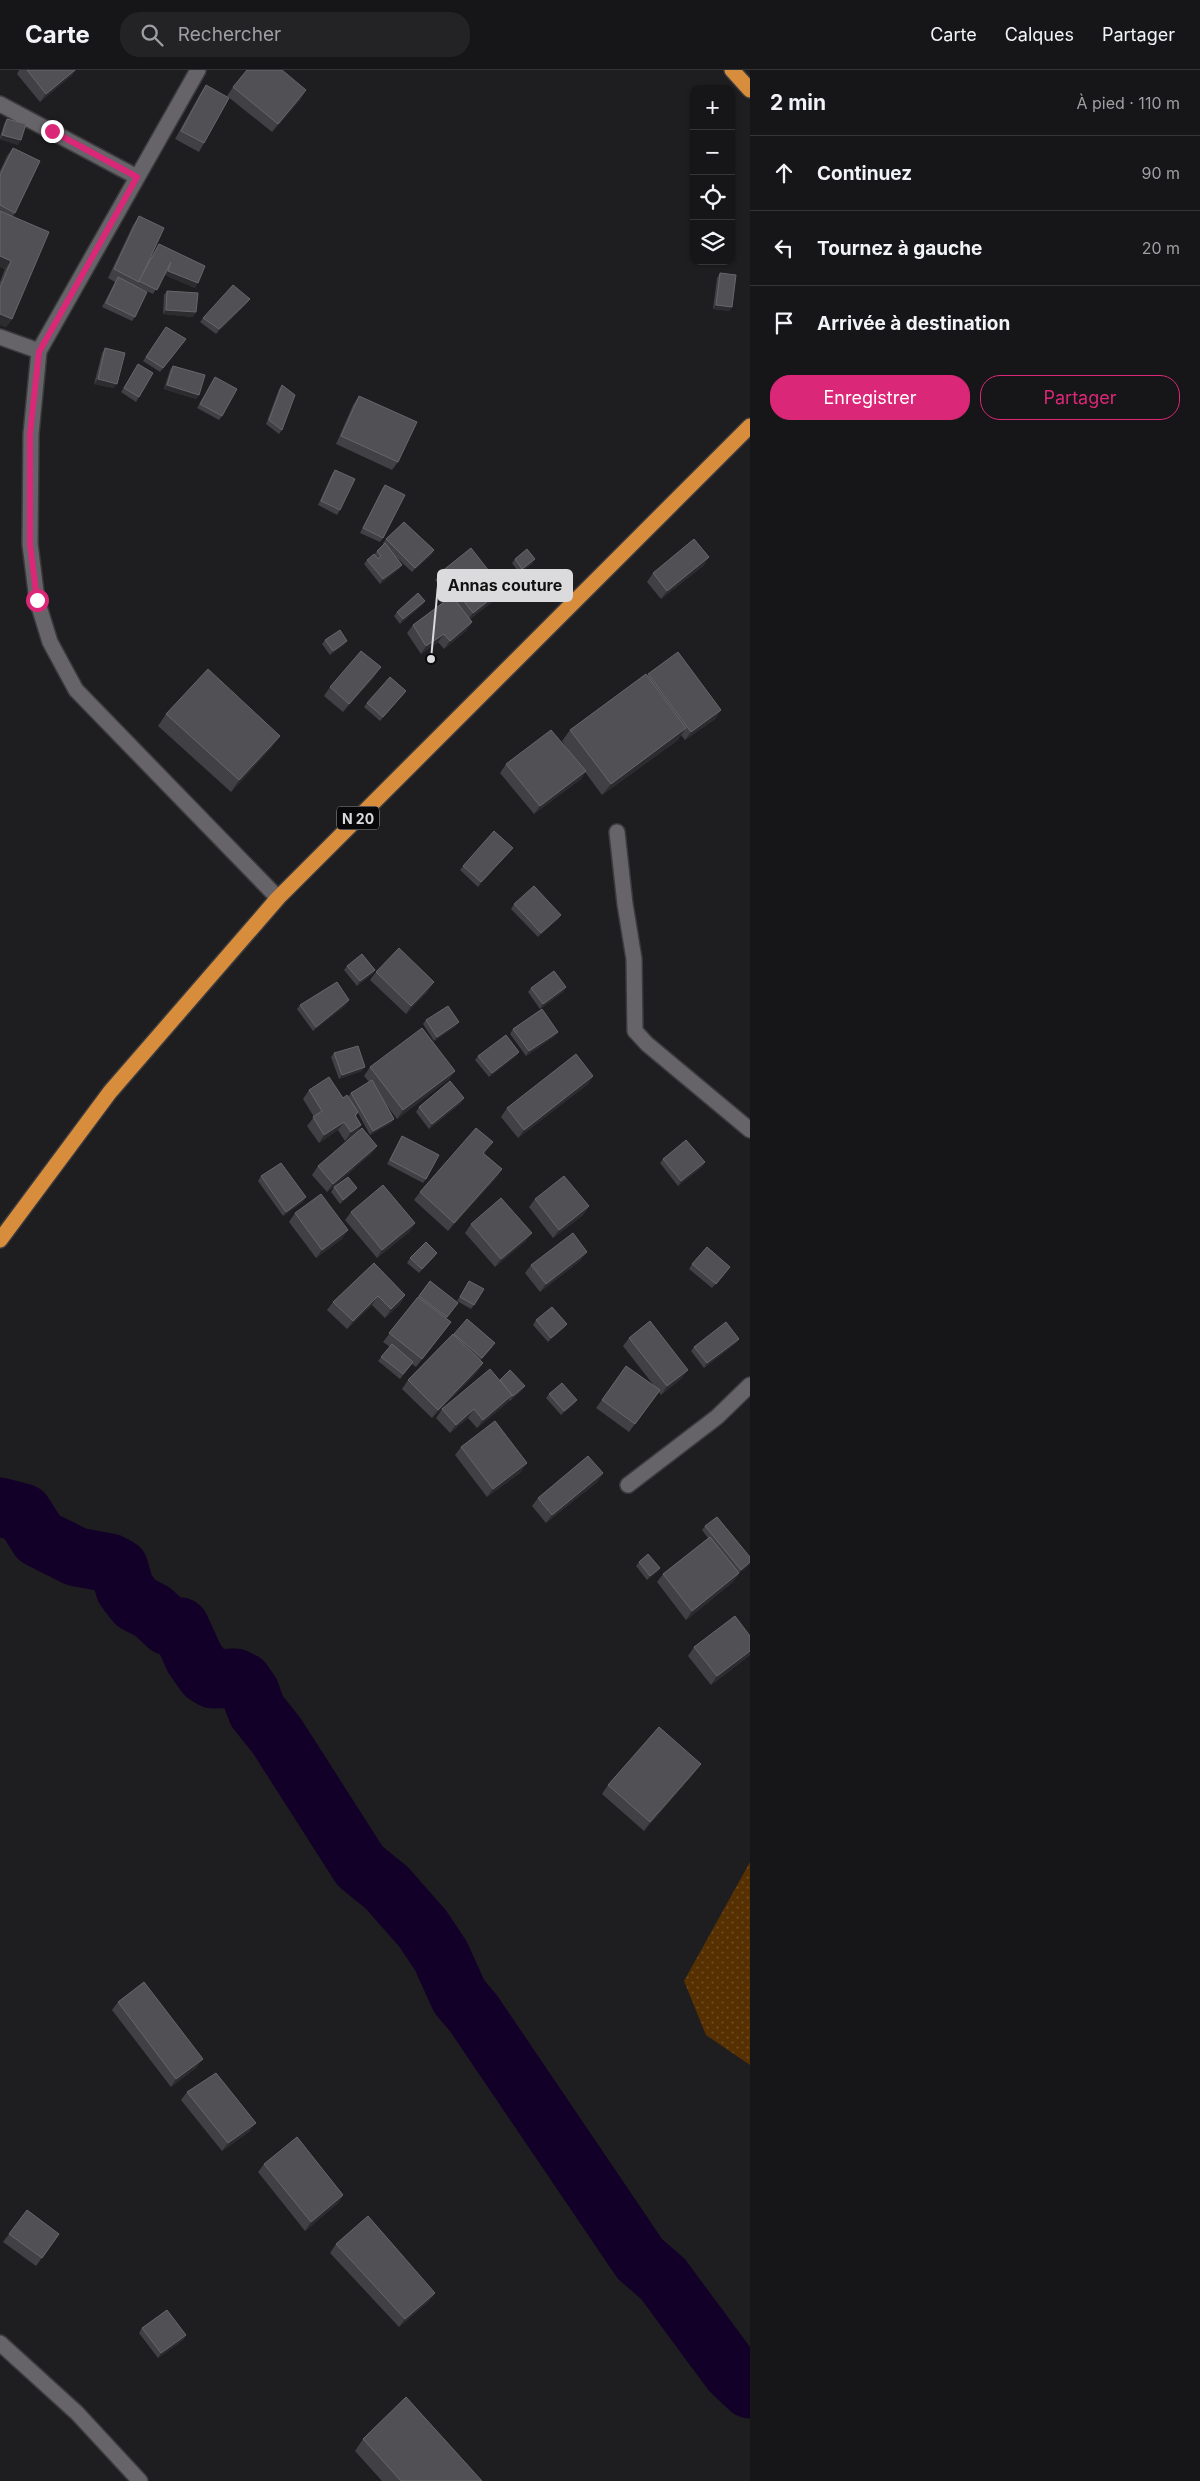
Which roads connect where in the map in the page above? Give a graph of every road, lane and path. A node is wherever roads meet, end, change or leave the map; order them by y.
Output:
1 (198, 70) edge
2 (732, 70) edge
3 (750, 90) edge
4 (0, 104) edge
5 (137, 177) junction
6 (0, 337) edge
7 (39, 352) junction
8 (750, 426) edge
9 (617, 832) dead end
10 (278, 898) junction
11 (750, 1130) edge
12 (0, 1240) edge
13 (750, 1385) edge
14 (628, 1485) dead end
15 (0, 2343) edge
16 (140, 2481) edge

1 - 5 street
2 - 3 highway
4 - 5 street
5 - 7 street
6 - 7 street
7 - 10 street
8 - 10 highway, N 20
9 - 11 street
10 - 12 highway, N 20
13 - 14 street
15 - 16 street

